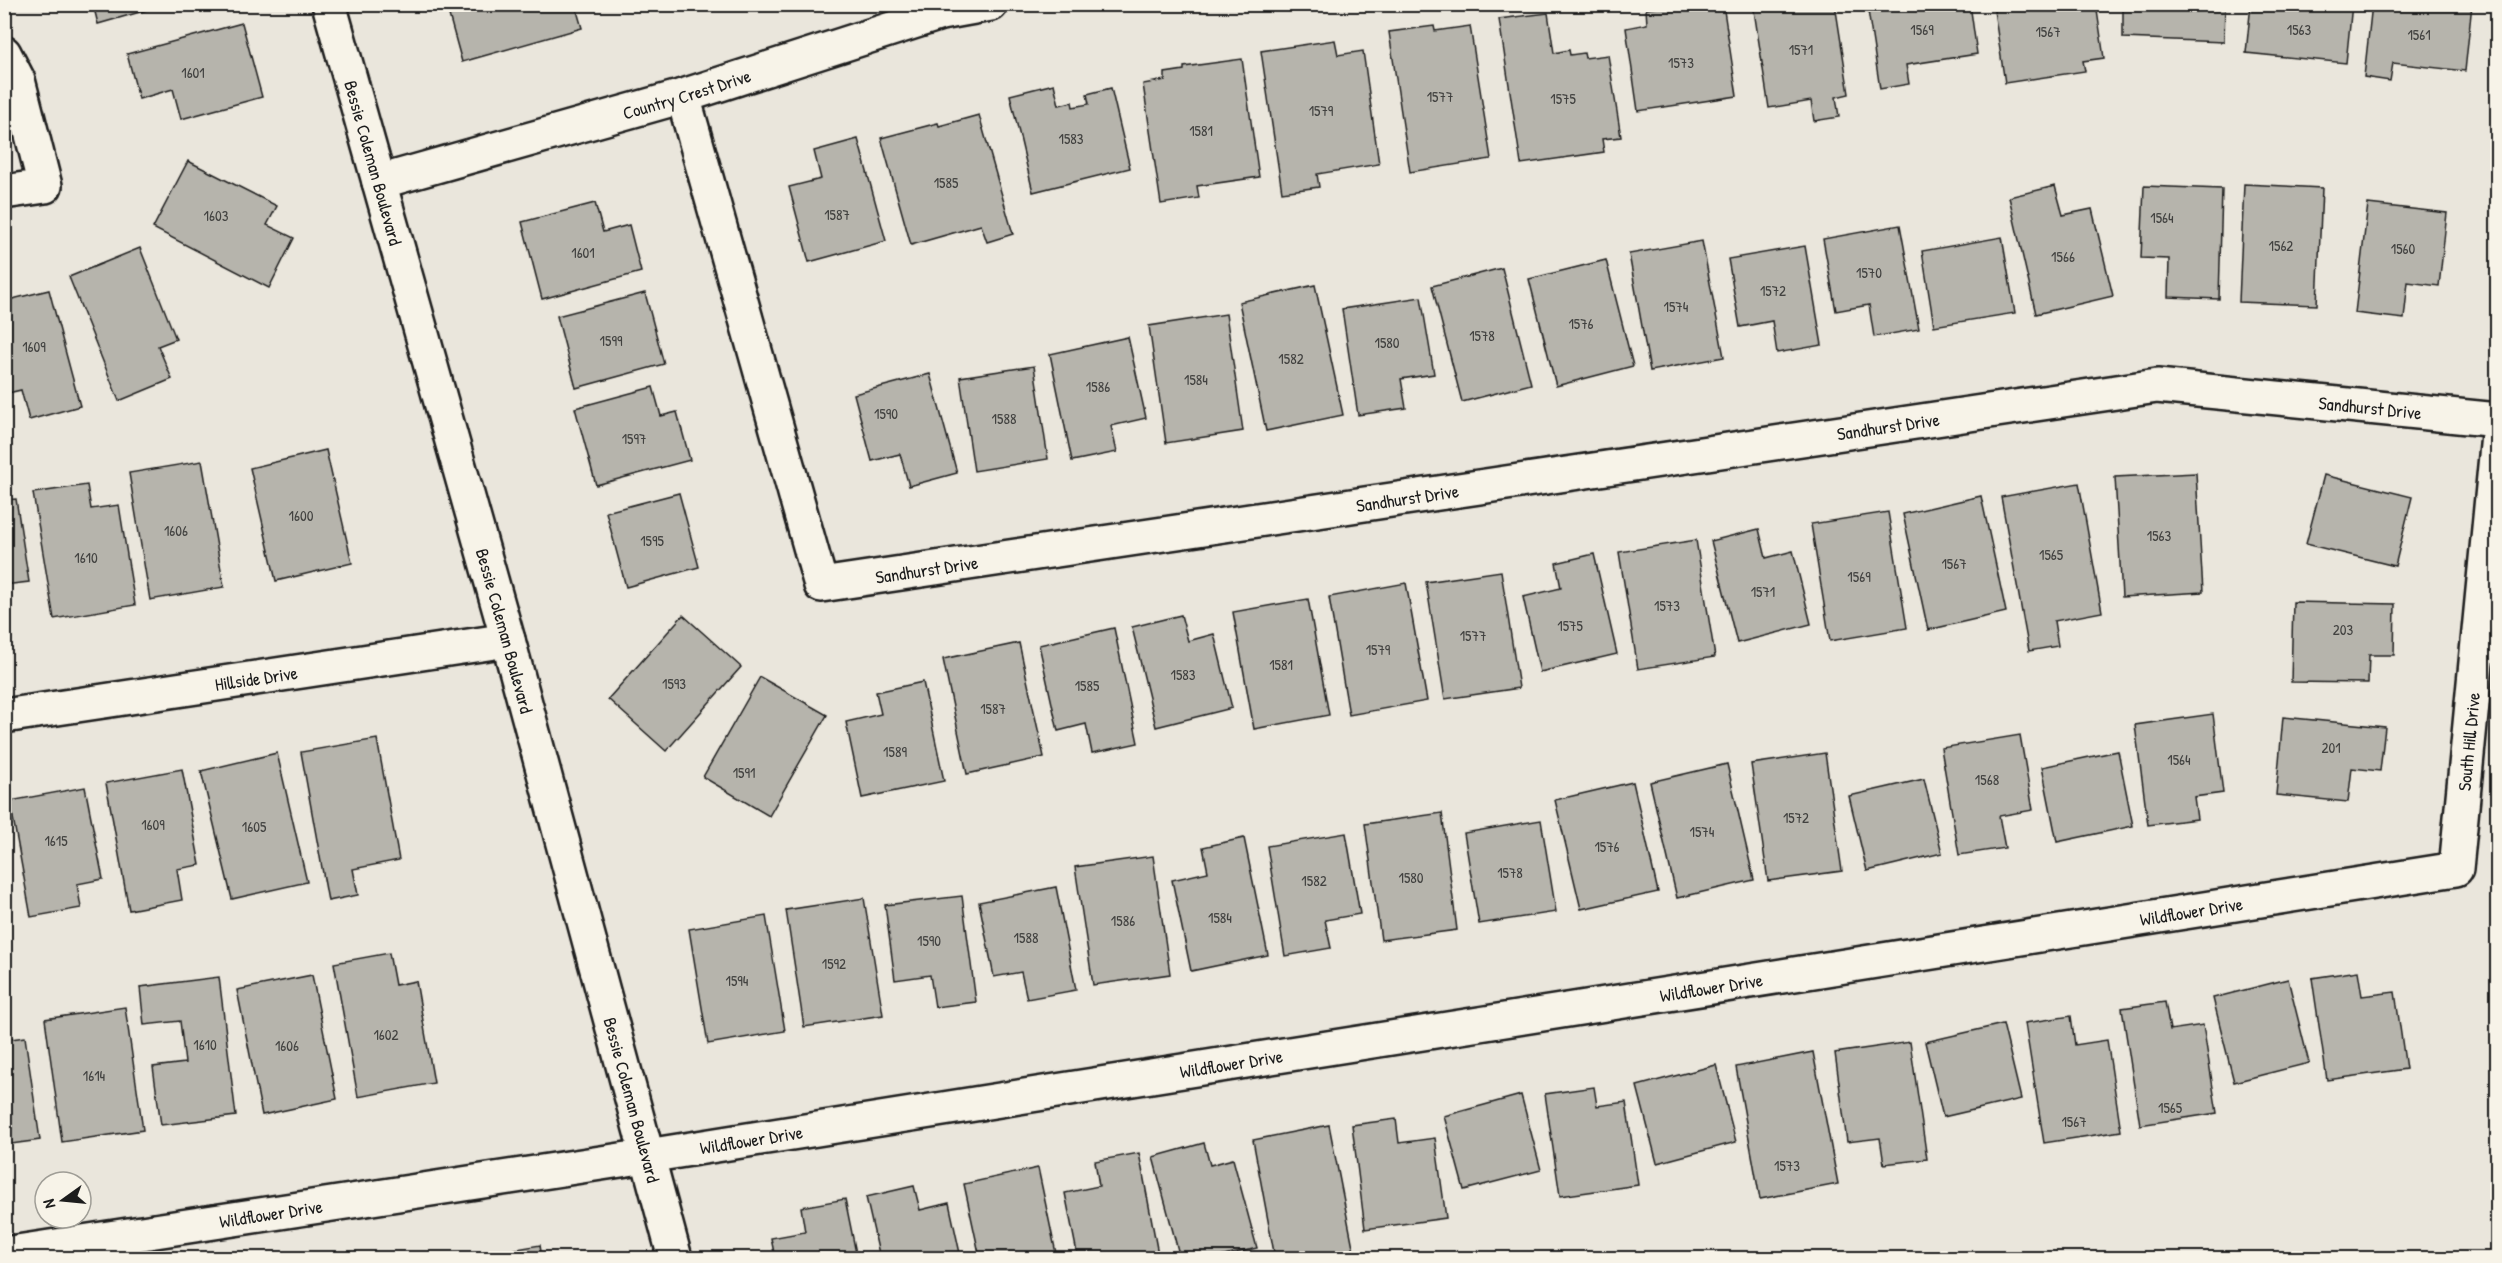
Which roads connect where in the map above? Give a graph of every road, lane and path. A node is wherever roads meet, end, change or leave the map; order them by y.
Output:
1 (329, 4) edge
2 (991, 4) edge
3 (939, 9) edge
4 (4, 53) edge
5 (683, 96) junction
6 (379, 182) junction
7 (4, 192) edge
8 (2498, 420) edge
9 (2498, 435) edge
10 (508, 639) junction
11 (4, 716) edge
12 (2456, 869) joint
13 (647, 1156) junction
14 (4, 1254) edge
15 (675, 1258) edge

1 - 6 street, Bessie Coleman Boulevard
2 - 3 street, Country Crest Drive
3 - 5 street, Country Crest Drive
4 - 7 street
5 - 6 street, Country Crest Drive
5 - 8 street, Sandhurst Drive
6 - 10 street, Bessie Coleman Boulevard
9 - 12 street, South Hill Drive
10 - 11 street, Hillside Drive
10 - 13 street, Bessie Coleman Boulevard
12 - 13 street, Wildflower Drive
13 - 14 street, Wildflower Drive
13 - 15 street, Bessie Coleman Boulevard

